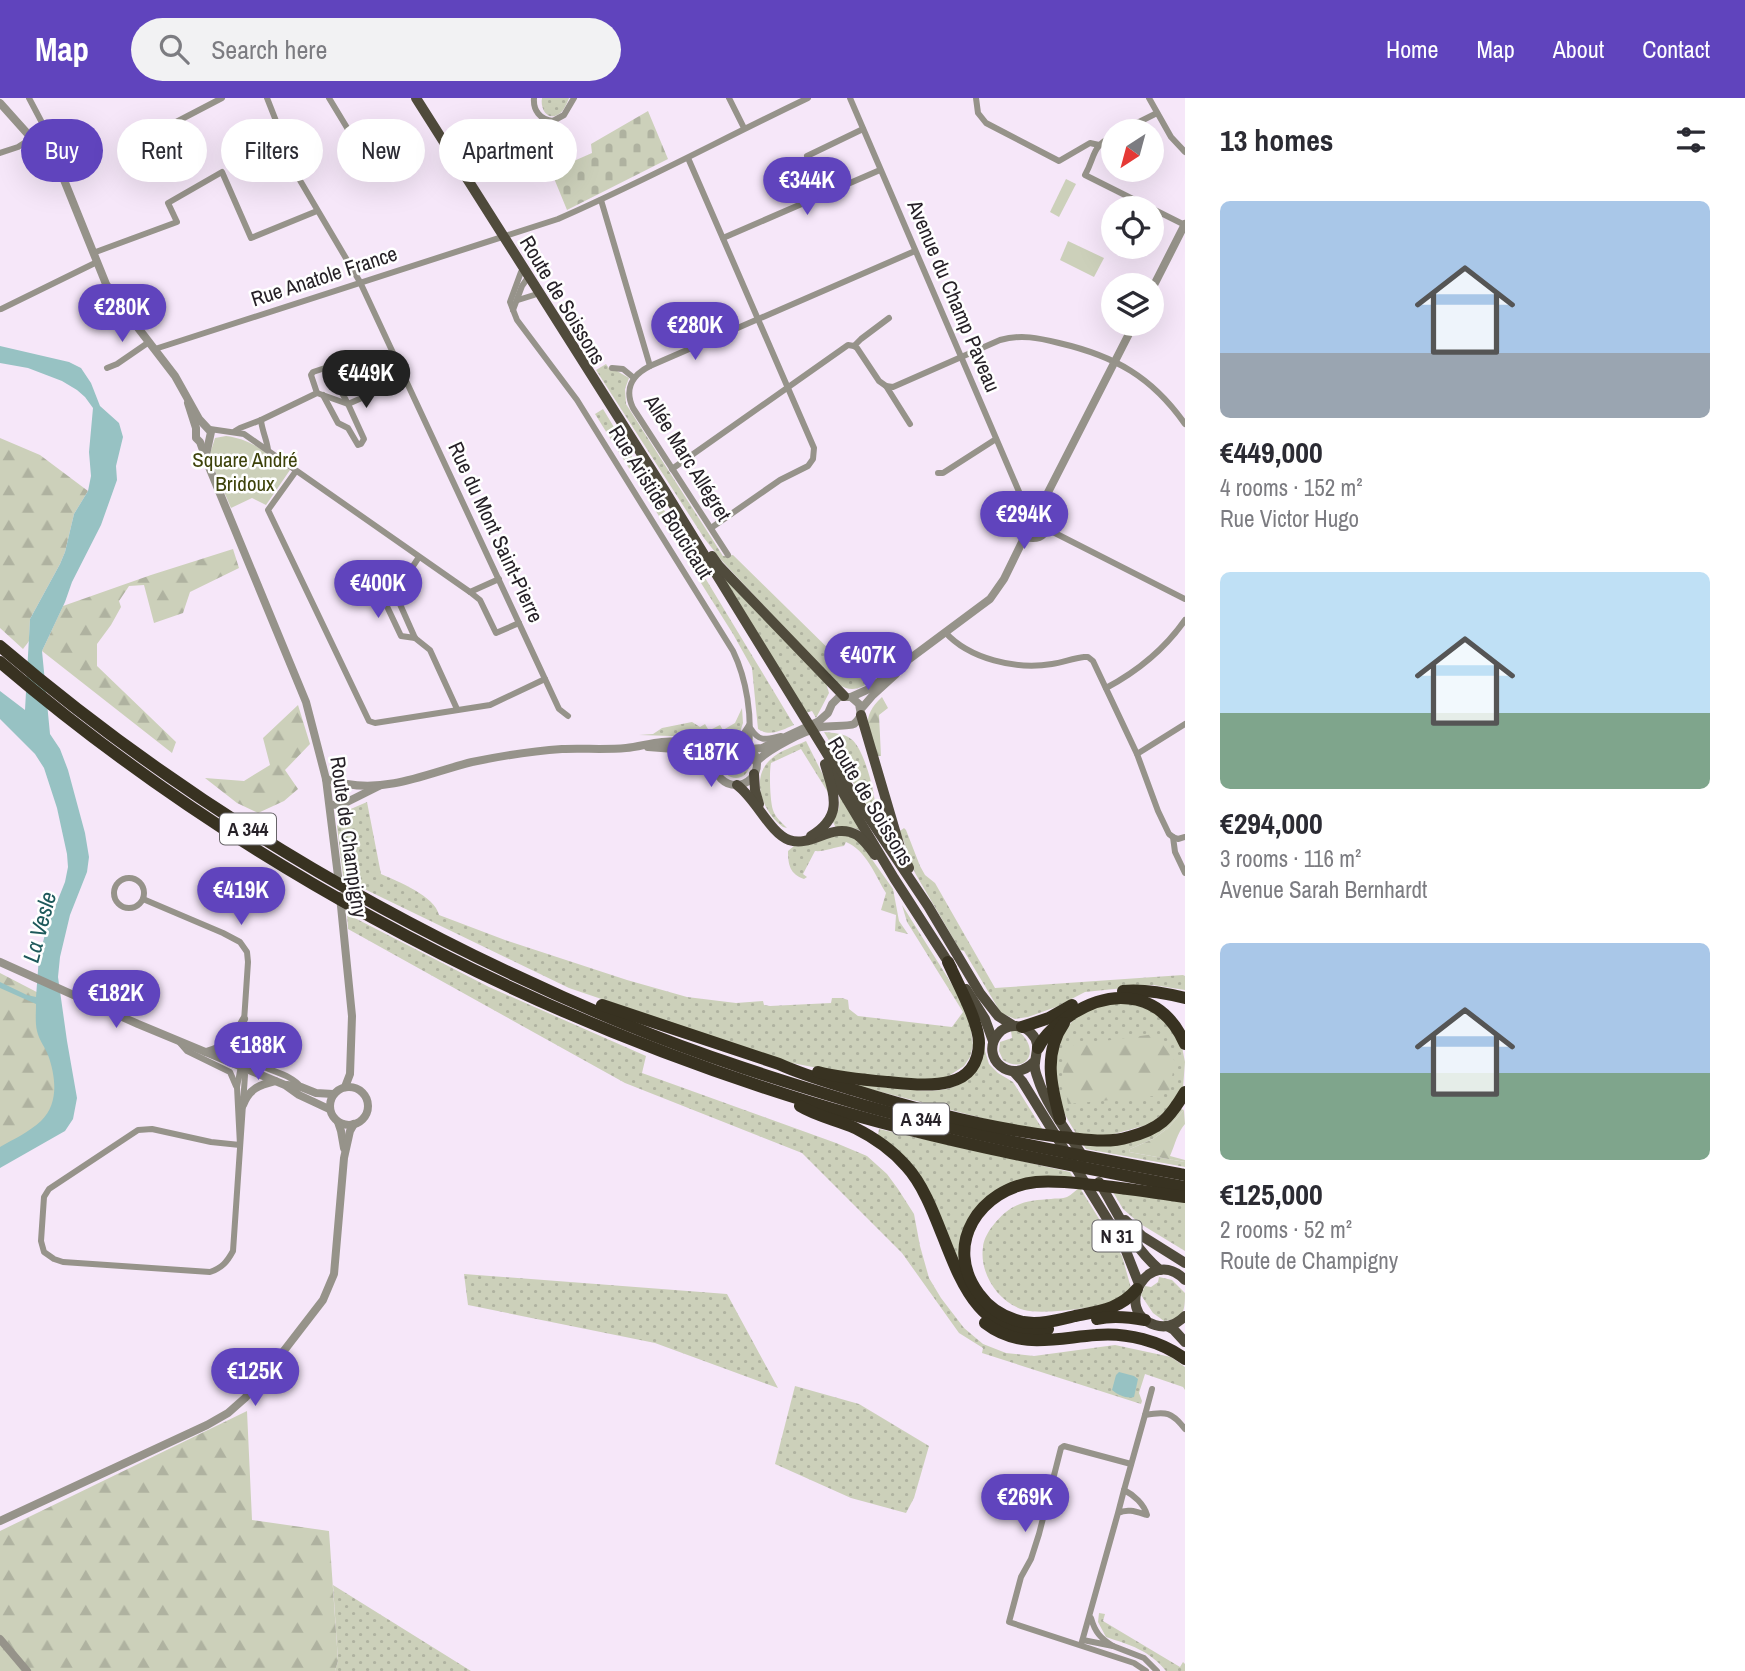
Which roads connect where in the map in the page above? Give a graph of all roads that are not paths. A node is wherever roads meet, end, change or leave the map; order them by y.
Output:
1 (0, 98) edge
2 (29, 98) edge
3 (222, 98) edge
4 (267, 98) edge
5 (329, 98) edge
6 (416, 98) edge
7 (534, 98) edge
8 (574, 98) edge
9 (729, 98) edge
10 (808, 98) edge
11 (850, 98) edge
12 (976, 98) edge
13 (1149, 98) edge
14 (0, 103) edge
15 (7, 111) junction
16 (1157, 113) junction
17 (40, 119) edge
18 (182, 119) edge
19 (342, 119) edge
20 (1145, 119) edge
21 (21, 126) edge
22 (744, 128) junction
23 (863, 128) junction
24 (1101, 143) edge
25 (21, 145) edge
26 (1098, 145) junction
27 (1183, 150) edge
28 (0, 153) edge
29 (807, 156) dead end
30 (688, 158) junction
31 (1185, 161) edge
32 (880, 170) junction
33 (65, 182) edge
34 (601, 200) junction
35 (317, 211) junction
36 (1185, 224) edge
37 (504, 238) junction
38 (723, 239) junction
39 (915, 251) junction
40 (93, 253) junction
41 (97, 262) junction
42 (1160, 273) edge
43 (525, 276) junction
44 (360, 282) junction
45 (534, 295) junction
46 (518, 300) junction
47 (1, 309) edge
48 (512, 312) junction
49 (890, 318) dead end
50 (758, 320) junction
51 (1128, 336) edge
52 (152, 345) junction
53 (854, 346) junction
54 (574, 351) junction
55 (961, 357) junction
56 (1115, 361) junction
57 (650, 366) junction
58 (107, 368) dead end
59 (612, 368) dead end
60 (634, 378) junction
61 (405, 379) junction
62 (886, 386) junction
63 (788, 388) junction
64 (320, 394) junction
65 (188, 403) junction
66 (348, 404) junction
67 (261, 420) junction
68 (910, 424) dead end
69 (1185, 424) edge
70 (235, 431) junction
71 (207, 435) junction
72 (996, 439) junction
73 (268, 450) junction
74 (672, 469) junction
75 (296, 471) junction
76 (938, 473) dead end
77 (665, 491) junction
78 (1026, 508) junction
79 (1040, 508) junction
80 (711, 528) junction
81 (1047, 529) junction
82 (1026, 536) junction
83 (728, 555) dead end
84 (419, 557) junction
85 (499, 579) junction
86 (470, 592) junction
87 (395, 593) junction
88 (1185, 599) edge
89 (1185, 620) edge
90 (519, 623) junction
91 (945, 632) junction
92 (415, 638) junction
93 (0, 646) edge
94 (0, 662) edge
95 (545, 679) junction
96 (1106, 688) junction
97 (847, 696) junction
98 (457, 709) junction
99 (796, 709) junction
100 (831, 709) junction
101 (861, 712) junction
102 (568, 716) dead end
103 (1185, 724) edge
104 (839, 725) junction
105 (750, 726) junction
106 (790, 734) junction
107 (730, 745) junction
108 (817, 745) junction
109 (645, 746) junction
110 (750, 749) junction
111 (1137, 754) junction
112 (715, 762) junction
113 (756, 762) junction
114 (825, 764) junction
115 (754, 774) junction
116 (326, 779) junction
117 (737, 785) junction
118 (380, 786) junction
119 (331, 805) junction
120 (761, 811) junction
121 (1185, 837) edge
122 (1173, 838) junction
123 (793, 841) junction
124 (1185, 873) edge
125 (894, 878) junction
126 (143, 899) junction
127 (928, 906) junction
128 (0, 962) edge
129 (948, 962) junction
130 (518, 978) junction
131 (1185, 998) edge
132 (1068, 1017) junction
133 (244, 1019) junction
134 (1018, 1026) junction
135 (176, 1040) junction
136 (993, 1041) junction
137 (1185, 1044) edge
138 (206, 1052) junction
139 (1037, 1054) junction
140 (779, 1064) junction
141 (242, 1066) junction
142 (1013, 1072) junction
143 (350, 1074) junction
144 (275, 1081) junction
145 (285, 1085) junction
146 (237, 1087) junction
147 (301, 1087) junction
148 (345, 1087) junction
149 (356, 1088) junction
150 (1185, 1093) edge
151 (333, 1094) junction
152 (786, 1095) junction
153 (243, 1105) junction
154 (330, 1109) junction
155 (338, 1122) junction
156 (1055, 1123) junction
157 (354, 1124) junction
158 (240, 1145) junction
159 (344, 1158) junction
160 (1185, 1175) edge
161 (1185, 1187) edge
162 (1185, 1197) edge
163 (1115, 1209) junction
164 (1185, 1263) edge
165 (1160, 1270) junction
166 (1185, 1280) edge
167 (963, 1286) junction
168 (1138, 1286) junction
169 (1185, 1316) edge
170 (1145, 1320) junction
171 (1167, 1326) junction
172 (1185, 1342) edge
173 (1185, 1359) edge
174 (1152, 1389) dead end
175 (1145, 1415) junction
176 (1185, 1429) edge
177 (1131, 1464) junction
178 (1124, 1490) junction
179 (1118, 1513) junction
180 (0, 1521) edge
181 (1090, 1616) junction
182 (0, 1639) edge
183 (1082, 1642) junction
184 (1112, 1646) junction
185 (27, 1671) edge
186 (1146, 1671) edge
187 (1157, 1671) edge

1 - 15 street
2 - 17 street
3 - 18 street
4 - 35 street, Rue du Mont Saint-Pierre
5 - 19 street
6 - 37 main road, Route de Soissons
7 - 8 street
9 - 22 street
10 - 22 street, Rue Anatole France
11 - 23 street, Avenue du Champ Paveau
12 - 26 street
13 - 16 street
14 - 15 street, Route de Champigny
15 - 21 street, Route de Champigny
16 - 20 street
16 - 27 street
22 - 30 street, Rue Anatole France
23 - 29 street
23 - 32 street, Avenue du Champ Paveau
24 - 26 street
25 - 28 street
26 - 36 street
27 - 31 street
30 - 34 street, Rue Anatole France
30 - 38 street
32 - 38 street
32 - 39 street, Avenue du Champ Paveau
33 - 40 street, Route de Champigny
34 - 37 street, Rue Anatole France
34 - 57 street
35 - 40 street
35 - 44 street, Rue du Mont Saint-Pierre
36 - 42 street
37 - 43 main road, Route de Soissons
37 - 44 street, Rue Anatole France
38 - 50 street
39 - 50 street, Allée Marc Allégret
39 - 55 street, Avenue du Champ Paveau
40 - 41 street, Route de Champigny
41 - 47 street
41 - 52 street, Route de Champigny
43 - 45 main road, Route de Soissons
43 - 46 street
43 - 48 street
43 - 54 main road, Route de Soissons
44 - 52 street, Rue Anatole France
44 - 61 street, Rue du Mont Saint-Pierre
45 - 46 street
45 - 54 main road, Route de Soissons
46 - 48 street
48 - 105 street, Rue Aristide Boucicaut
49 - 53 street
50 - 57 street, Allée Marc Allégret
50 - 63 street
51 - 56 street
52 - 58 street, Rue Anatole France
52 - 65 street, Route de Champigny
53 - 62 street
53 - 63 street
54 - 77 main road, Route de Soissons
54 - 99 main road, Route de Soissons
55 - 56 street
55 - 62 street
55 - 72 street, Avenue du Champ Paveau
56 - 69 street
56 - 79 street
57 - 60 street, Allée Marc Allégret
59 - 60 street, Allée Marc Allégret
60 - 74 street, Allée Marc Allégret
61 - 66 street
61 - 85 street, Rue du Mont Saint-Pierre
62 - 68 street
63 - 74 street
63 - 80 street
64 - 66 street
64 - 66 street
64 - 66 street
64 - 67 street
65 - 71 street, Route de Champigny
65 - 71 street, Route de Champigny
67 - 70 street
67 - 73 street
70 - 71 street
70 - 73 street
71 - 116 street, Route de Champigny
72 - 76 street
72 - 78 street, Avenue du Champ Paveau
73 - 75 street
74 - 80 street, Allée Marc Allégret
75 - 84 street
75 - 98 street
77 - 97 main road
77 - 99 main road, Route de Soissons
78 - 79 street
78 - 82 street
79 - 81 street
80 - 83 street, Allée Marc Allégret
81 - 82 street
81 - 88 street
82 - 91 street
84 - 86 street
84 - 87 street
85 - 86 street
85 - 90 street, Rue du Mont Saint-Pierre
86 - 90 street
87 - 92 street
87 - 92 street
89 - 96 street
90 - 95 street, Rue du Mont Saint-Pierre
91 - 96 street
91 - 97 street
91 - 101 street
92 - 98 street
93 - 130 highway, A 344
94 - 152 highway, A 344
95 - 98 street
95 - 102 street, Rue du Mont Saint-Pierre
96 - 111 street
97 - 100 street
97 - 101 street
99 - 108 main road, Route de Soissons
100 - 104 street
100 - 106 street
101 - 104 street
101 - 127 main road
103 - 111 street
104 - 113 street
105 - 106 street
105 - 107 street
105 - 110 street, Rue Aristide Boucicaut
106 - 110 street
107 - 109 street
107 - 110 street
107 - 112 street
108 - 114 main road, Route de Soissons
108 - 127 main road, Route de Soissons
109 - 112 street
109 - 118 street
110 - 113 street
111 - 122 street
112 - 117 street
113 - 115 street
114 - 123 main road
114 - 125 main road, Route de Soissons
115 - 117 street
115 - 120 main road
116 - 118 street
116 - 119 street, Route de Champigny
117 - 120 main road
118 - 119 street
119 - 143 street, Route de Champigny
120 - 123 main road
121 - 122 street
122 - 124 street
123 - 125 main road
125 - 129 main road, Route de Soissons
126 - 126 street
126 - 133 street
127 - 134 main road, Route de Soissons
128 - 135 street
129 - 136 main road, Route de Soissons
129 - 140 highway
130 - 140 highway
130 - 160 highway, A 344
131 - 134 highway
132 - 137 highway
132 - 139 highway
132 - 156 highway
133 - 138 street
133 - 141 street
133 - 147 street
134 - 136 main road
134 - 139 main road
135 - 138 street
135 - 146 street
136 - 142 main road
138 - 141 street
139 - 142 main road
139 - 156 main road, N 31
140 - 150 highway
141 - 144 street
141 - 146 street
141 - 153 street
142 - 156 main road, N 31
143 - 148 street, Route de Champigny
143 - 149 street, Route de Champigny
144 - 145 street
144 - 153 street
145 - 147 street
145 - 154 street
146 - 158 street
147 - 151 street
148 - 149 street
148 - 151 street
149 - 157 street
151 - 154 street
152 - 161 highway, A 344
152 - 167 highway
153 - 158 street
154 - 155 street
155 - 157 street
155 - 159 street
156 - 163 main road, N 31
156 - 168 main road, N 31
157 - 159 street
158 - 158 street
159 - 180 street
162 - 168 highway
163 - 164 main road
163 - 165 main road, N 31
165 - 166 main road
165 - 168 main road
167 - 170 highway
167 - 173 highway
168 - 170 main road
169 - 171 main road
170 - 171 main road
171 - 172 main road
174 - 175 street
175 - 176 street
175 - 177 street
177 - 178 street
177 - 183 street
178 - 179 street
178 - 179 street
179 - 181 street
181 - 183 street
181 - 184 street
182 - 185 street
183 - 184 street
183 - 186 street
184 - 187 street

